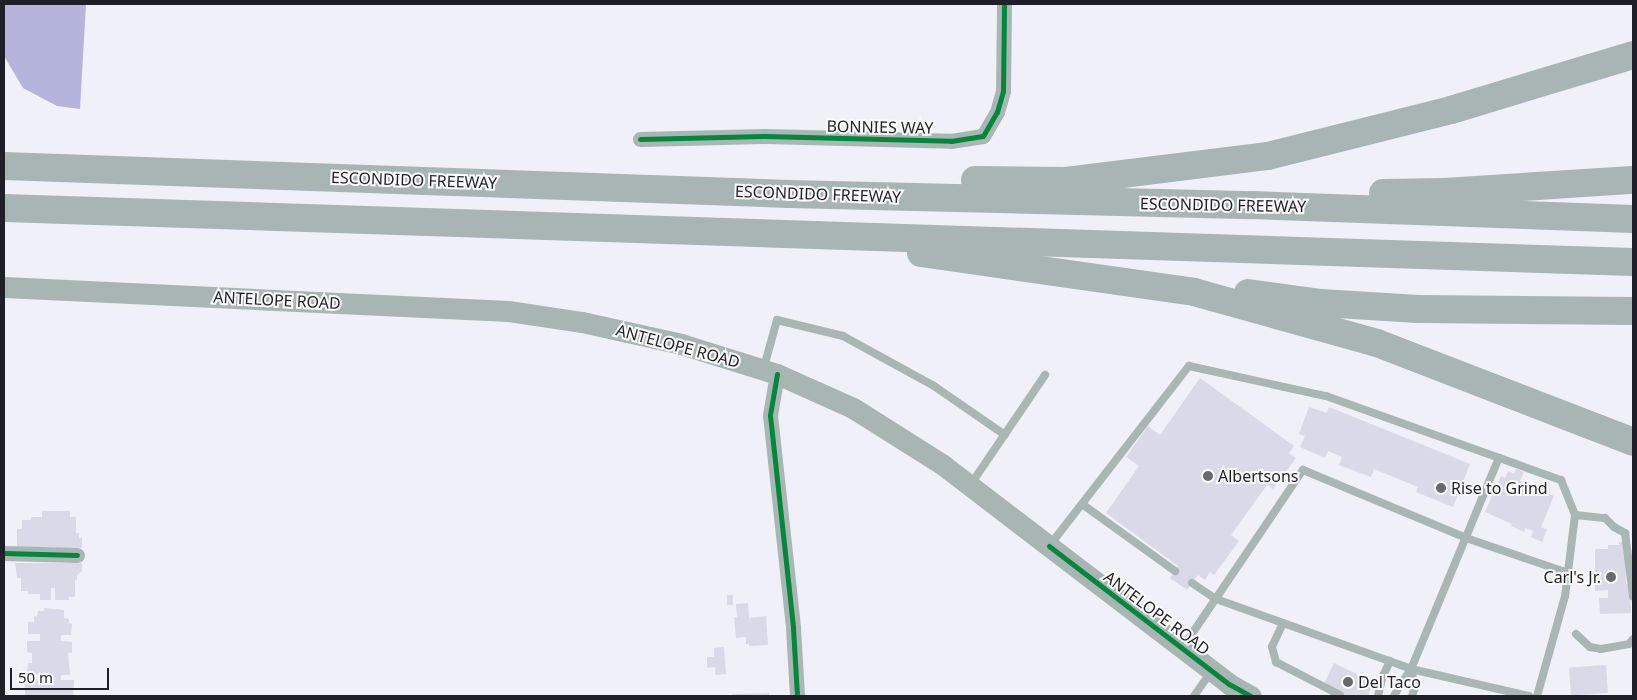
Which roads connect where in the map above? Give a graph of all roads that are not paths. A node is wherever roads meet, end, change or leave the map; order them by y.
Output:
1 (1004, 4) edge
2 (1633, 55) edge
3 (640, 139) dead end
4 (4, 166) edge
5 (1633, 180) edge
6 (789, 194) junction
7 (1252, 206) junction
8 (4, 208) edge
9 (1633, 219) edge
10 (786, 235) junction
11 (1633, 262) edge
12 (4, 287) edge
13 (1194, 292) junction
14 (1633, 311) edge
15 (770, 372) junction
16 (1045, 375) dead end
17 (1005, 435) junction
18 (1633, 442) edge
19 (1498, 458) junction
20 (970, 486) junction
21 (1082, 504) junction
22 (1575, 515) junction
23 (1466, 538) junction
24 (1049, 546) junction
25 (4, 553) edge
26 (77, 555) dead end
27 (1175, 571) dead end
28 (1568, 573) junction
29 (1192, 582) dead end
30 (1633, 596) edge
31 (1216, 599) junction
32 (1283, 623) junction
33 (1576, 634) dead end
34 (1633, 639) edge
35 (1183, 648) junction
36 (1390, 661) junction
37 (1411, 669) junction
38 (1212, 670) junction
39 (1340, 695) dead end
40 (797, 696) edge
41 (1194, 696) edge
42 (1251, 696) edge
43 (1378, 696) edge
44 (1394, 696) edge
45 (1412, 696) edge
46 (1529, 696) edge
47 (1537, 696) edge

1 - 3 street, BONNIES WAY
2 - 6 highway
4 - 6 highway, ESCONDIDO FREEWAY
5 - 7 highway
6 - 7 highway, ESCONDIDO FREEWAY
7 - 9 highway, ESCONDIDO FREEWAY
8 - 10 highway
10 - 11 highway
10 - 13 highway
12 - 15 main road, ANTELOPE ROAD
13 - 14 highway
13 - 18 highway
15 - 17 lane
15 - 20 main road, ANTELOPE ROAD
15 - 40 street
16 - 17 lane
17 - 20 lane
19 - 21 lane
19 - 22 lane
19 - 23 lane
20 - 24 main road, ANTELOPE ROAD
21 - 24 lane
21 - 27 lane
22 - 28 lane
22 - 30 lane
23 - 28 lane
23 - 31 lane
23 - 37 lane
24 - 35 main road, ANTELOPE ROAD
25 - 26 street
28 - 47 lane
29 - 31 lane
31 - 32 lane
31 - 35 lane
32 - 36 lane
32 - 39 lane
33 - 34 lane
35 - 38 main road, ANTELOPE ROAD
36 - 37 lane
36 - 43 lane
37 - 44 lane
37 - 45 lane
37 - 46 lane
38 - 41 lane
38 - 42 main road, ANTELOPE ROAD

